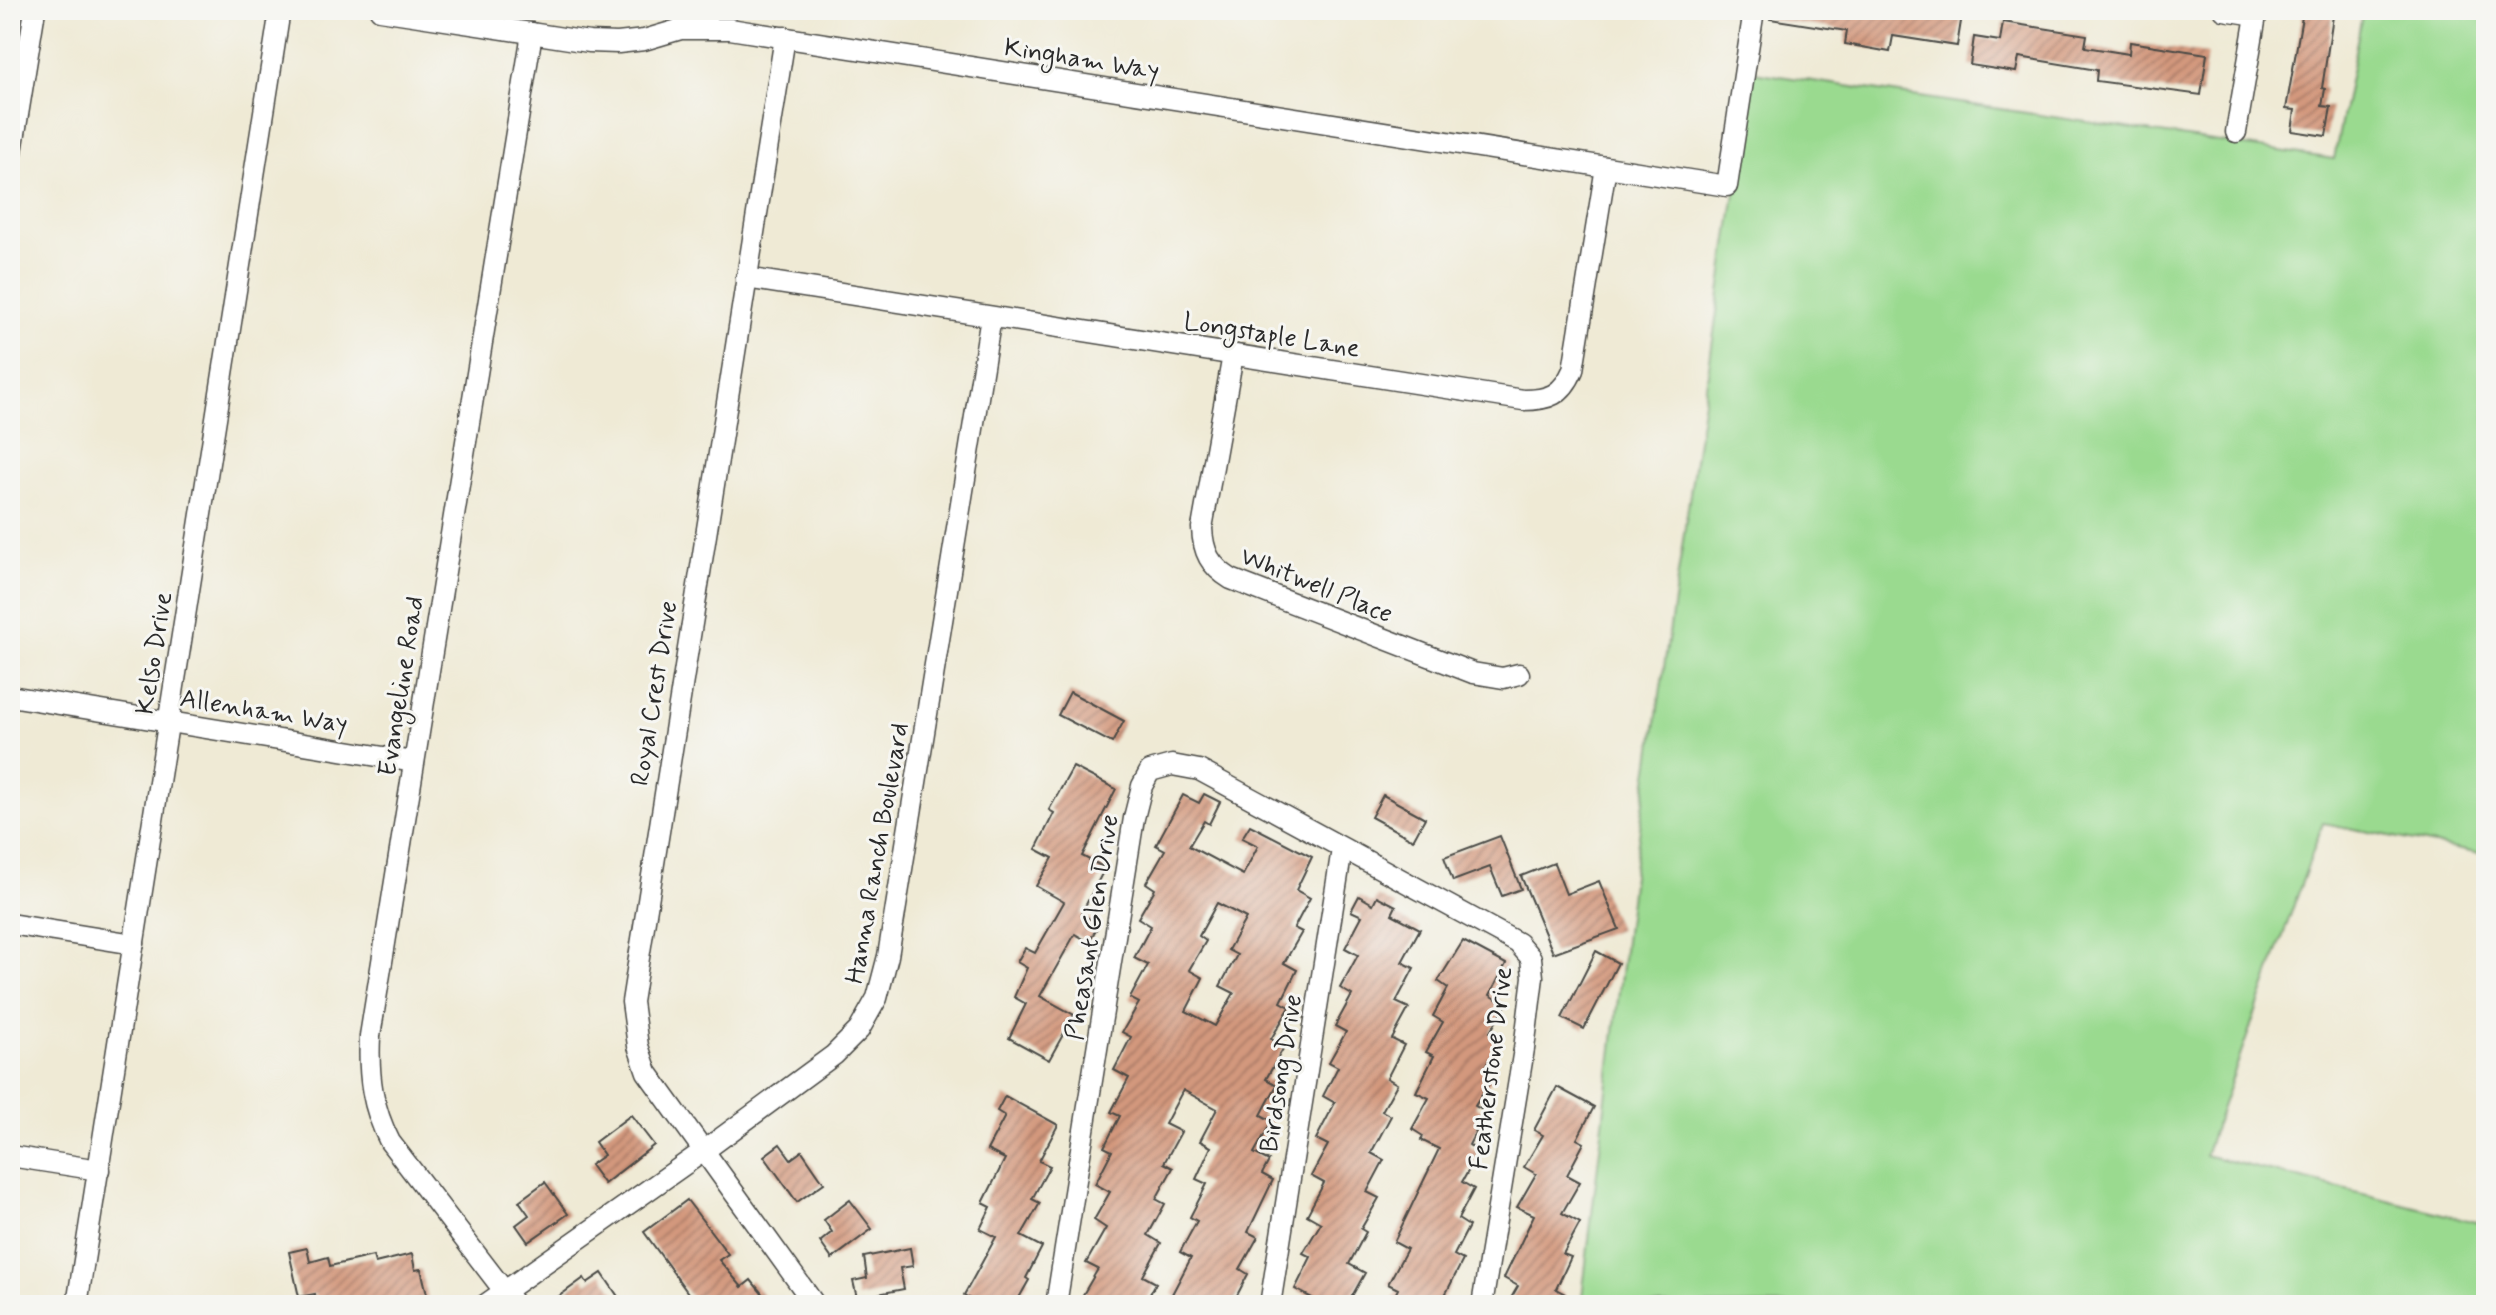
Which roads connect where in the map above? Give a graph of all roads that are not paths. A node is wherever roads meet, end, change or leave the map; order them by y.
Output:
1 (35, 10) edge
2 (280, 10) edge
3 (380, 10) edge
4 (1754, 10) edge
5 (2224, 10) edge
6 (2256, 13) edge
7 (532, 33) junction
8 (785, 37) junction
9 (2236, 132) dead end
10 (10, 164) edge
11 (1606, 167) junction
12 (746, 278) junction
13 (991, 317) junction
14 (1233, 355) junction
15 (1519, 674) dead end
16 (10, 696) edge
17 (169, 721) junction
18 (414, 762) junction
19 (1342, 849) junction
20 (10, 924) edge
21 (134, 944) junction
22 (705, 1150) junction
23 (10, 1156) edge
24 (99, 1170) junction
25 (510, 1298) edge
26 (77, 1305) edge
27 (485, 1305) edge
28 (815, 1305) edge
29 (1056, 1305) edge
30 (1270, 1305) edge
31 (1482, 1305) edge

1 - 10 street
2 - 17 street, Kelso Drive
3 - 7 street, Kingham Way
4 - 11 street, Kingham Way
5 - 6 street
6 - 9 street
7 - 8 street, Kingham Way
7 - 18 street, Evangeline Road
8 - 11 street, Kingham Way
8 - 12 street, Royal Crest Drive
11 - 14 street, Longstaple Lane
12 - 13 street, Longstaple Lane
12 - 22 street, Royal Crest Drive
13 - 14 street, Longstaple Lane
13 - 22 street, Hanna Ranch Boulevard
14 - 15 street, Whitwell Place
16 - 17 street, Allenham Way
17 - 18 street, Allenham Way
17 - 21 street, Kelso Drive
18 - 25 street, Evangeline Road
19 - 29 street, Pheasant Glen Drive
19 - 30 street, Birdsong Drive
19 - 31 street, Featherstone Drive
20 - 21 street
21 - 24 street, Kelso Drive
22 - 25 street, Hanna Ranch Boulevard
22 - 28 street, Royal Crest Drive
23 - 24 street
24 - 26 street, Kelso Drive
25 - 27 street, Hanna Ranch Boulevard

